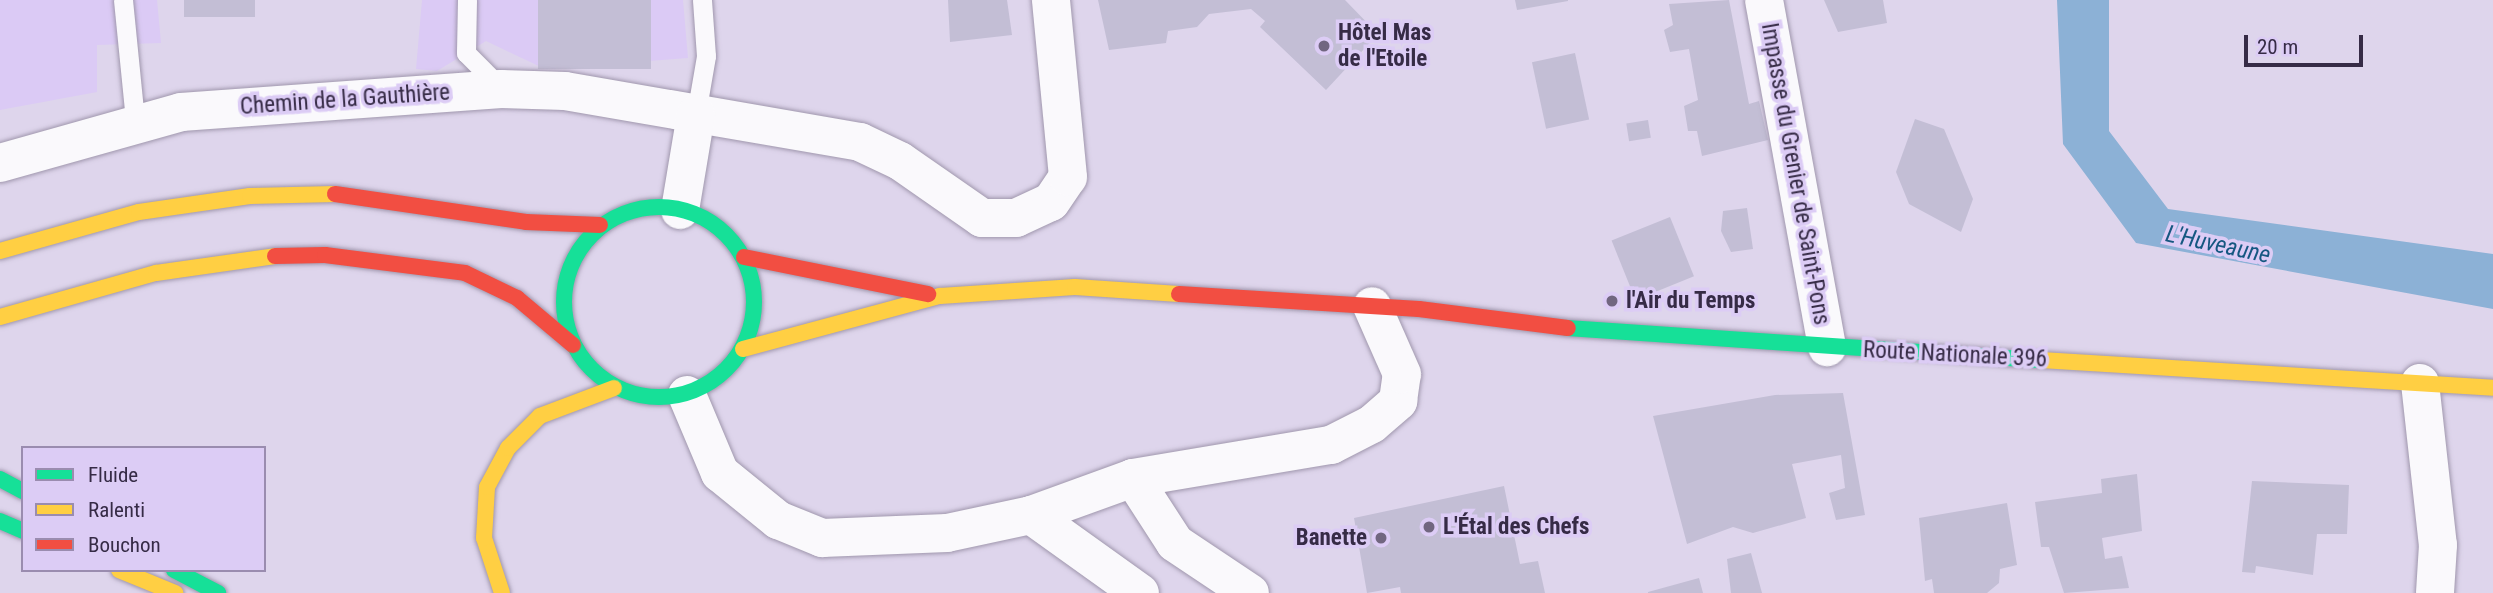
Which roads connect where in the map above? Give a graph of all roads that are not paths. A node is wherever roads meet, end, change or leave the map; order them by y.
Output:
1 (123, 0) edge
2 (467, 0) edge
3 (702, 0) edge
4 (1051, 0) edge
5 (1763, 0) edge
6 (501, 89) junction
7 (696, 114) junction
8 (135, 120) junction
9 (0, 163) edge
10 (680, 210) junction
11 (600, 225) junction
12 (0, 251) edge
13 (744, 257) junction
14 (940, 296) junction
15 (1372, 306) junction
16 (0, 317) edge
17 (573, 345) junction
18 (1827, 347) junction
19 (743, 349) junction
20 (2420, 383) junction
21 (614, 388) junction
22 (2493, 388) edge
23 (687, 395) junction
24 (1133, 478) junction
25 (0, 479) edge
26 (21, 490) edge
27 (1031, 515) junction
28 (0, 521) edge
29 (21, 530) edge
30 (124, 572) edge
31 (178, 572) edge
32 (175, 593) edge
33 (218, 593) edge
34 (502, 593) edge
35 (1140, 593) edge
36 (1250, 593) edge
37 (2435, 593) edge

1 - 8 lane
2 - 6 lane
3 - 7 lane
4 - 7 street, Chemin de la Gauthière
5 - 18 street, Impasse du Grenier de Saint-Pons
6 - 7 street, Chemin de la Gauthière
6 - 8 street, Chemin de la Gauthière
7 - 10 street
8 - 9 street, Chemin de la Gauthière
10 - 11 main road
10 - 13 main road
11 - 12 main road
11 - 17 main road
13 - 14 main road
13 - 19 main road
14 - 15 main road, Route Nationale 396
14 - 19 main road
15 - 18 main road, Route Nationale 396
15 - 24 street
16 - 17 main road
17 - 21 main road
18 - 20 main road, Route Nationale 396
19 - 23 main road
20 - 22 main road, Route Nationale 396
20 - 37 street
21 - 23 main road
21 - 34 main road
23 - 27 street
24 - 27 street
24 - 36 street
25 - 26 main road
27 - 35 street
28 - 29 main road
30 - 32 main road
31 - 33 main road

